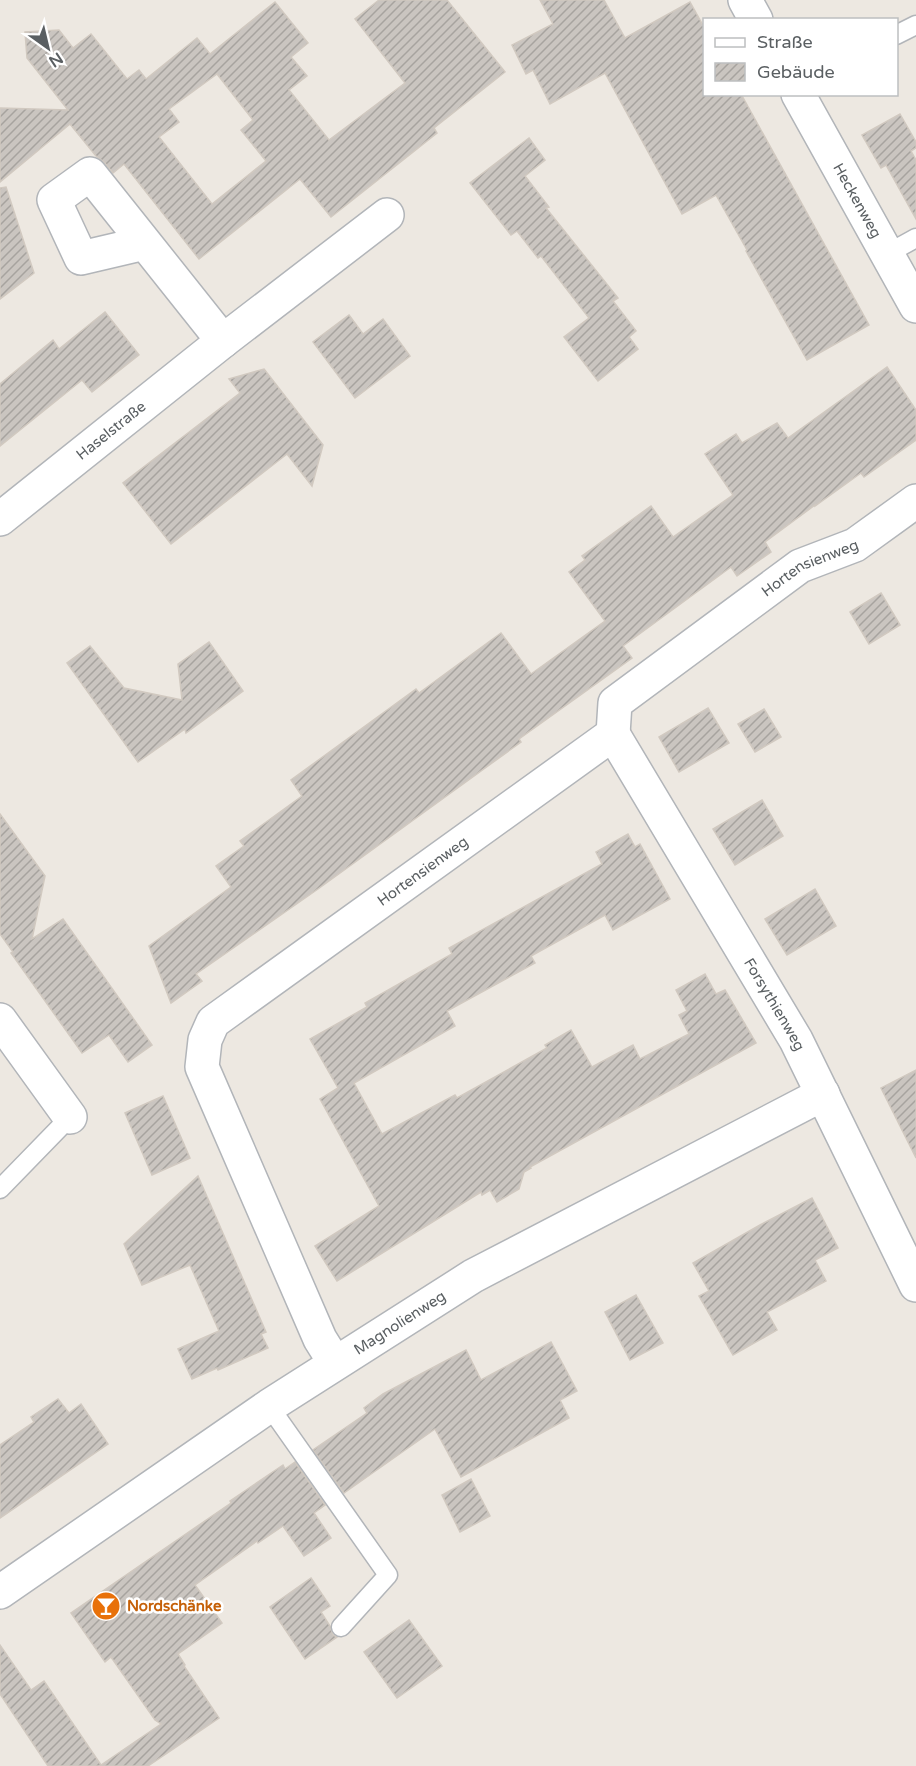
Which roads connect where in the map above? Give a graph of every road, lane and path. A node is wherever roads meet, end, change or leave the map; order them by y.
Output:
1 (745, 0) edge
2 (755, 18) edge
3 (916, 25) edge
4 (898, 34) edge
5 (799, 96) edge
6 (387, 215) dead end
7 (916, 238) edge
8 (145, 243) dead end
9 (887, 254) junction
10 (916, 306) edge
11 (223, 341) junction
12 (916, 501) edge
13 (0, 519) edge
14 (613, 734) junction
15 (0, 1020) edge
16 (823, 1094) junction
17 (70, 1117) joint
18 (0, 1189) edge
19 (916, 1285) edge
20 (335, 1363) junction
21 (269, 1406) junction
22 (0, 1592) edge
23 (341, 1627) dead end

1 - 2 street
3 - 4 lane
5 - 9 street, Heckenweg
6 - 11 street, Haselstraße
7 - 9 lane
8 - 11 street
9 - 10 street, Heckenweg
11 - 13 street, Haselstraße
12 - 14 street, Hortensienweg
14 - 16 street, Forsythienweg
14 - 20 street, Hortensienweg
15 - 17 street
16 - 19 street, Forsythienweg
16 - 20 street, Magnolienweg
17 - 18 lane
20 - 21 street, Magnolienweg
21 - 22 street, Magnolienweg
21 - 23 lane

